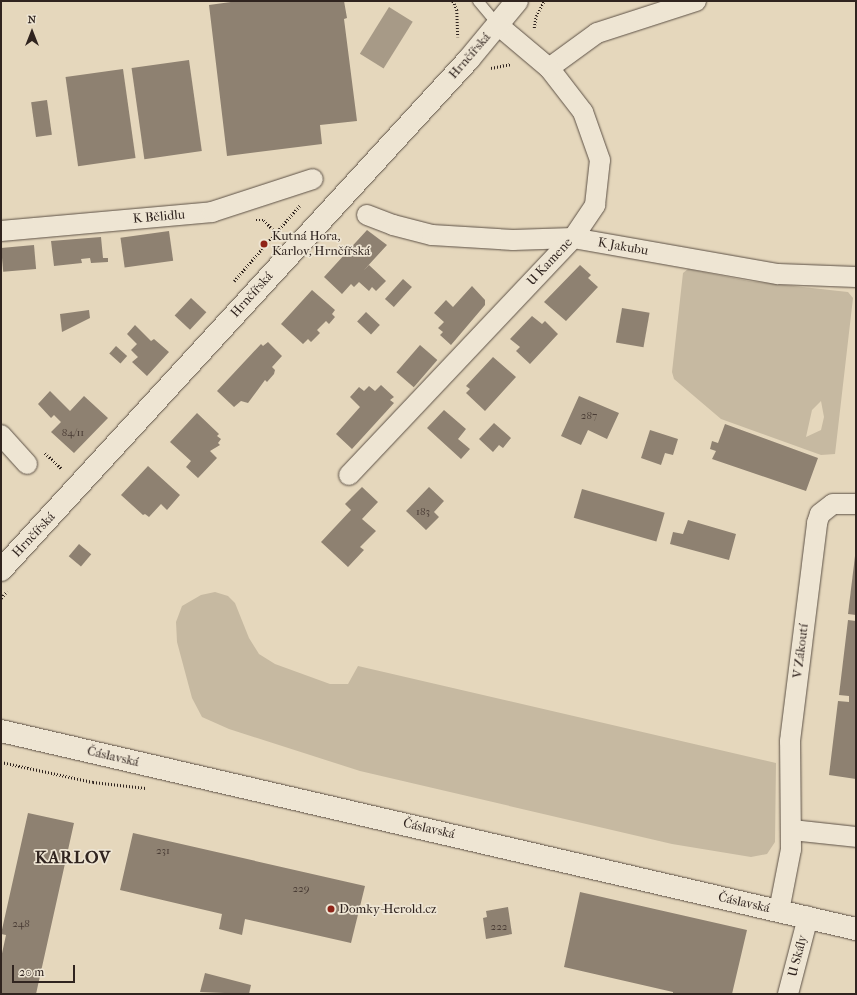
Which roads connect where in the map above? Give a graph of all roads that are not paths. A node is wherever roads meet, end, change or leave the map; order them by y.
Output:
1 (478, 1) edge
2 (517, 1) edge
3 (696, 1) edge
4 (498, 25) junction
5 (549, 68) junction
6 (313, 179) dead end
7 (367, 215) dead end
8 (1, 231) edge
9 (573, 238) junction
10 (856, 277) edge
11 (1, 435) edge
12 (27, 464) dead end
13 (349, 475) dead end
14 (856, 504) edge
15 (1, 570) edge
16 (1, 731) edge
17 (792, 830) junction
18 (856, 837) edge
19 (779, 911) junction
20 (808, 917) junction
21 (856, 929) edge
22 (788, 994) edge

1 - 4 lane
2 - 4 street, Hrnčířská
3 - 5 street
4 - 5 street, U Kamene
4 - 15 street, Hrnčířská
5 - 9 street, U Kamene
6 - 8 street, K Bělidlu
7 - 9 street, K Jakubu
9 - 10 street, K Jakubu
9 - 13 street, U Kamene
11 - 12 street
14 - 17 street, V Zákoutí
16 - 19 street, Čáslavská
17 - 18 street
17 - 19 street, V Zákoutí
19 - 20 street, Čáslavská
20 - 21 street, Čáslavská
20 - 22 street, U Skály

